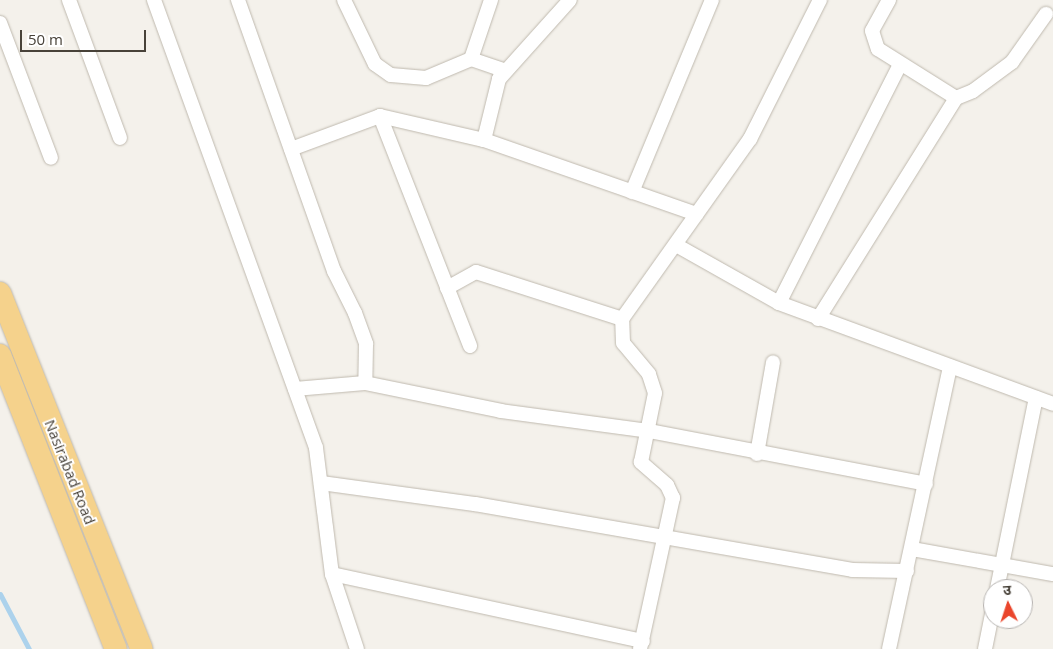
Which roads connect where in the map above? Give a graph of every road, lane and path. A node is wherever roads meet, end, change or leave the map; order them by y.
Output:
1 (69, 0) edge
2 (154, 0) edge
3 (238, 0) edge
4 (344, 0) edge
5 (491, 0) edge
6 (570, 0) edge
7 (712, 0) edge
8 (820, 0) edge
9 (890, 0) edge
10 (1046, 14) dead end
11 (0, 24) edge
12 (471, 59) junction
13 (900, 65) junction
14 (505, 71) junction
15 (956, 98) junction
16 (380, 116) junction
17 (120, 138) dead end
18 (484, 140) junction
19 (291, 148) junction
20 (51, 158) dead end
21 (632, 192) junction
22 (697, 214) junction
23 (676, 245) junction
24 (447, 288) junction
25 (0, 293) edge
26 (779, 303) junction
27 (818, 318) junction
28 (622, 319) junction
29 (470, 346) dead end
30 (0, 355) edge
31 (773, 362) dead end
32 (950, 367) junction
33 (365, 383) junction
34 (295, 389) junction
35 (1036, 398) junction
36 (1053, 404) edge
37 (649, 431) junction
38 (758, 454) junction
39 (320, 483) junction
40 (926, 484) junction
41 (664, 536) junction
42 (912, 549) junction
43 (1002, 567) junction
44 (906, 571) junction
45 (332, 574) junction
46 (1053, 574) edge
47 (999, 579) edge
48 (989, 629) edge
49 (642, 645) edge
50 (116, 649) edge
51 (142, 649) edge
52 (358, 649) edge
53 (889, 649) edge
54 (985, 649) edge

1 - 17 street
2 - 34 street
3 - 19 street
4 - 12 street
5 - 12 street
6 - 14 street
7 - 21 street
8 - 22 street
9 - 13 street
10 - 15 street
11 - 20 street
12 - 14 street
13 - 15 street
13 - 26 street
14 - 18 street
15 - 27 street
16 - 18 street
16 - 19 street
16 - 24 street
18 - 21 street
19 - 33 street
21 - 22 street
22 - 23 street
23 - 26 street
23 - 28 street
24 - 28 street
24 - 29 street
25 - 51 highway, Nasirabad Road
26 - 27 street
27 - 32 street
28 - 37 street
30 - 50 highway, Nasirabad Road
31 - 38 street
32 - 35 street
32 - 40 street
33 - 34 street
33 - 37 street
34 - 39 street
35 - 36 street
35 - 43 street
37 - 38 street
37 - 41 street
38 - 40 street
39 - 41 street
39 - 45 street
40 - 42 street
41 - 44 street
41 - 49 street
42 - 43 street
42 - 44 street
43 - 46 street
43 - 47 street
44 - 53 street
45 - 49 street
45 - 52 street
48 - 54 street

